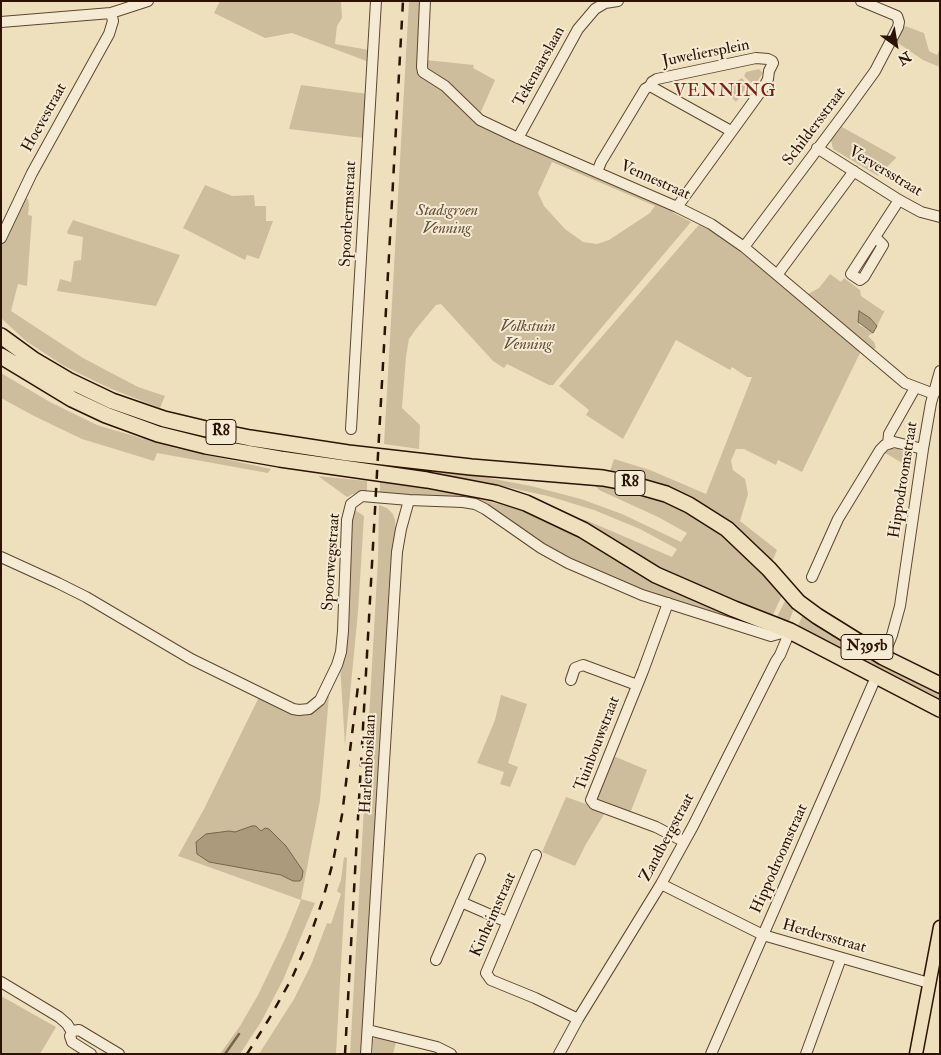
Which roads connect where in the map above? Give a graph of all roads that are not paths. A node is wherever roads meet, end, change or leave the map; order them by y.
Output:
1 (148, 1) edge
2 (376, 1) edge
3 (425, 1) edge
4 (618, 1) edge
5 (861, 1) edge
6 (111, 13) junction
7 (1, 22) edge
8 (650, 86) junction
9 (732, 131) junction
10 (518, 138) junction
11 (817, 148) junction
12 (854, 171) junction
13 (597, 172) junction
14 (899, 200) junction
15 (677, 207) junction
16 (940, 217) edge
17 (875, 237) dead end
18 (1, 238) edge
19 (744, 247) junction
20 (777, 275) junction
21 (1, 336) edge
22 (1, 356) edge
23 (940, 371) edge
24 (916, 388) junction
25 (934, 394) junction
26 (351, 429) dead end
27 (888, 444) junction
28 (923, 448) junction
29 (409, 500) junction
30 (1, 557) edge
31 (812, 577) dead end
32 (798, 602) joint
33 (668, 603) junction
34 (790, 631) junction
35 (884, 657) junction
36 (876, 676) junction
37 (571, 680) dead end
38 (637, 685) junction
39 (940, 685) edge
40 (940, 709) edge
41 (684, 841) junction
42 (536, 855) dead end
43 (480, 859) dead end
44 (661, 884) junction
45 (461, 902) junction
46 (507, 922) junction
47 (940, 928) edge
48 (763, 935) junction
49 (841, 958) junction
50 (436, 960) dead end
51 (1, 982) edge
52 (929, 983) junction
53 (578, 1019) junction
54 (368, 1030) junction
55 (72, 1032) junction
56 (91, 1054) edge
57 (119, 1054) edge
58 (366, 1054) edge
59 (451, 1054) edge
60 (559, 1054) edge
61 (712, 1054) edge
62 (806, 1054) edge
63 (916, 1054) edge

1 - 6 street
2 - 26 street, Spoorbermstraat
3 - 10 street, Vennestraat
4 - 10 street, Tekenaarslaan
5 - 11 street, Schildersstraat
6 - 7 street
6 - 18 street, Hoevestraat
8 - 9 street, Juweliersplein
8 - 9 street, Juweliersplein
8 - 13 street
9 - 15 street
10 - 13 street, Vennestraat
11 - 12 street, Verversstraat
11 - 19 street, Schildersstraat
12 - 14 street, Verversstraat
12 - 20 street
13 - 15 street, Vennestraat
14 - 16 street, Verversstraat
14 - 17 street
15 - 19 street, Vennestraat
19 - 20 street, Vennestraat
20 - 24 street, Vennestraat
21 - 32 highway, R8
22 - 34 highway, R8
23 - 25 street, Hippodroomstraat
24 - 25 street
24 - 27 street
25 - 28 street, Hippodroomstraat
27 - 28 street
27 - 31 street
28 - 35 street, Hippodroomstraat
29 - 30 street, Spoorwegstraat
29 - 33 street, Spoorwegstraat
29 - 54 street, Harlemboislaan
32 - 35 highway, N395b
33 - 34 street, Spoorwegstraat
33 - 38 street, Tuinbouwstraat
34 - 36 highway
34 - 41 street, Zandbergstraat
35 - 39 highway, N395b
36 - 40 highway
36 - 48 street, Hippodroomstraat
37 - 38 street
38 - 41 street, Tuinbouwstraat
41 - 44 street, Zandbergstraat
42 - 46 street, Kinheimstraat
43 - 45 street
44 - 48 street, Herdersstraat
44 - 53 street, Zandbergstraat
45 - 46 street
45 - 50 street
46 - 53 street, Kinheimstraat
47 - 52 main road
48 - 49 street, Herdersstraat
48 - 61 street, Hippodroomstraat
49 - 52 street, Herdersstraat
49 - 62 street
51 - 55 street
52 - 63 main road
53 - 60 street, Zandbergstraat
54 - 58 street, Harlemboislaan
54 - 59 street
55 - 56 street
55 - 57 street

